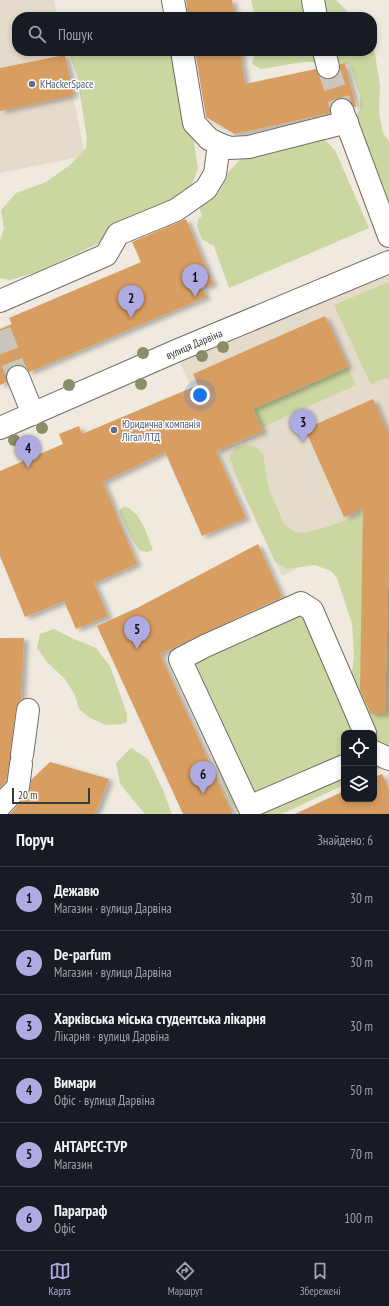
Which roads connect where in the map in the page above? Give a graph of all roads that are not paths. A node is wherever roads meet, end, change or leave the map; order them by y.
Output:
1 (173, 0) edge
2 (313, 0) edge
3 (175, 12) edge
4 (315, 12) edge
5 (183, 56) edge
6 (219, 144) junction
7 (389, 236) edge
8 (389, 262) edge
9 (0, 301) edge
10 (18, 377) tunnel mouth
11 (33, 414) junction
12 (0, 428) edge
13 (28, 710) dead end
14 (364, 730) edge
15 (341, 767) edge
16 (0, 806) edge

1 - 3 street
2 - 4 street
5 - 6 street
6 - 7 street
6 - 9 street
8 - 11 street, вулиця Дарвіна
10 - 11 street
11 - 12 street, вулиця Дарвіна
13 - 16 street
14 - 15 street

